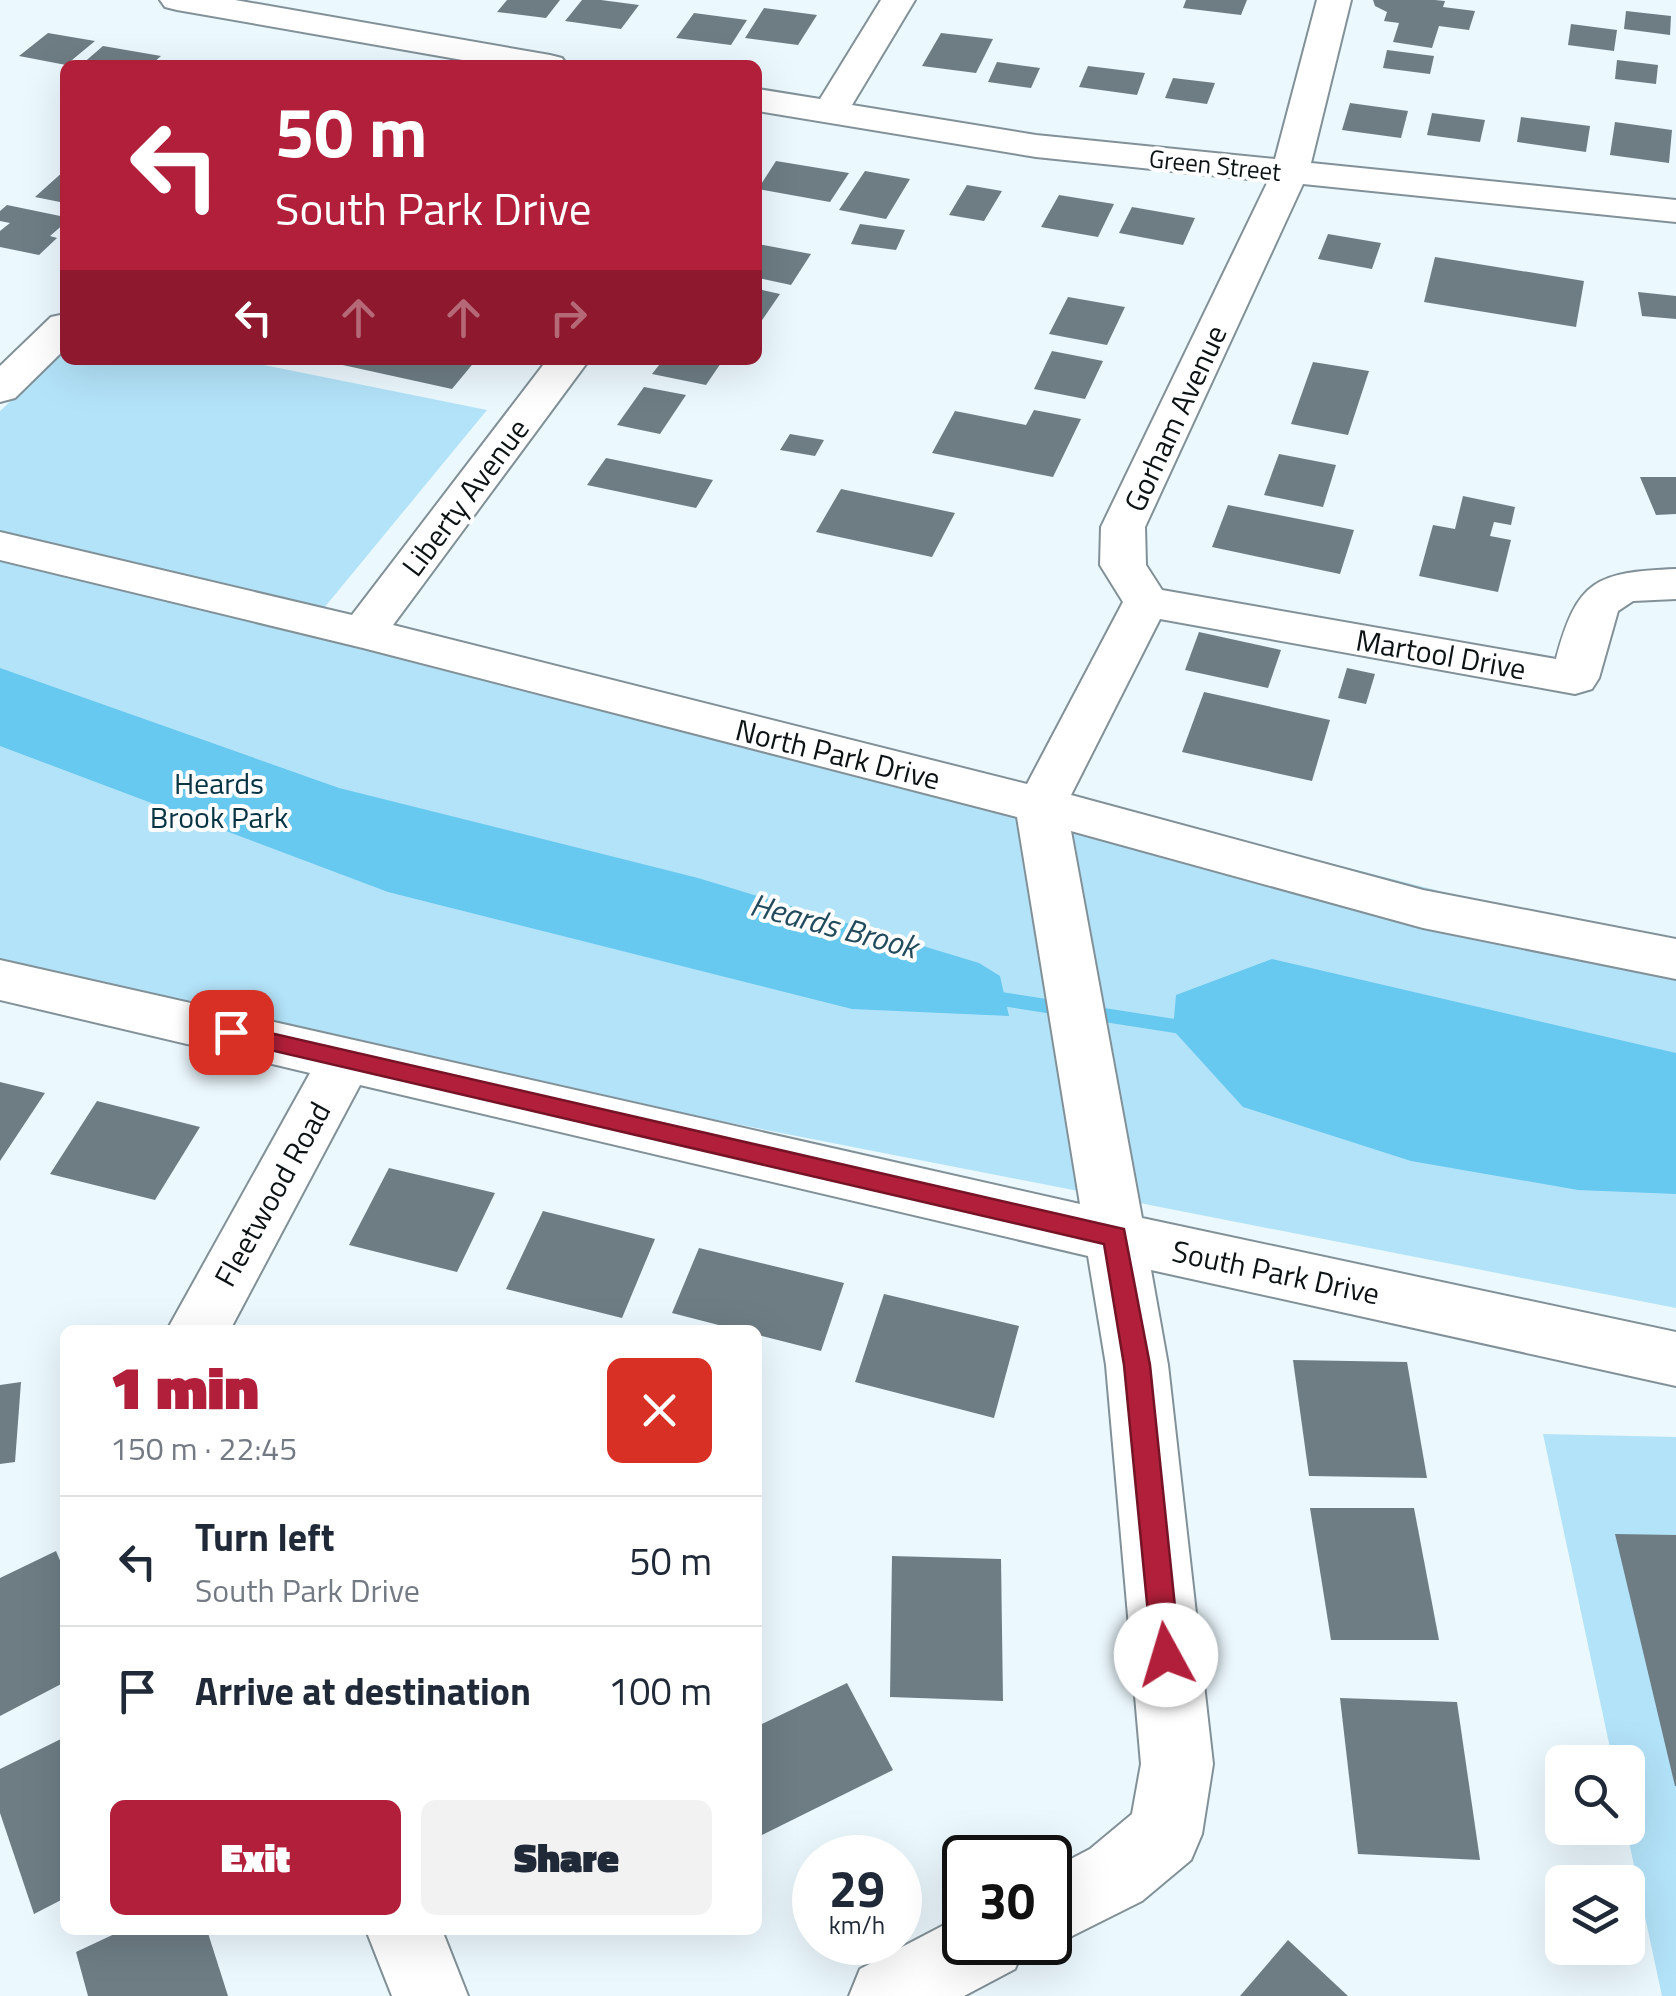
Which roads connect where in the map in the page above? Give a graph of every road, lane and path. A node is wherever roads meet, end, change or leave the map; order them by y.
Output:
1 (177, 0) edge
2 (350, 0) edge
3 (898, 0) edge
4 (1334, 0) edge
5 (325, 26) junction
6 (369, 34) junction
7 (342, 60) edge
8 (521, 60) edge
9 (762, 103) edge
10 (828, 113) junction
11 (1290, 173) junction
12 (1676, 211) edge
13 (60, 331) edge
14 (564, 365) edge
15 (0, 388) edge
16 (0, 546) edge
17 (1676, 584) edge
18 (1146, 602) junction
19 (362, 633) junction
20 (1041, 805) junction
21 (1676, 960) edge
22 (0, 980) edge
23 (346, 1059) junction
24 (1115, 1236) junction
25 (201, 1325) edge
26 (1676, 1359) edge
27 (1072, 1898) edge
28 (406, 1935) edge
29 (945, 1965) edge
30 (430, 1996) edge
31 (887, 1996) edge

1 - 5 street
2 - 5 street
3 - 10 street
4 - 11 street, Gorham Avenue
5 - 6 street
6 - 7 street
6 - 8 street
9 - 10 street, Green Street
10 - 11 street, Green Street
11 - 12 street, Green Street
11 - 18 street, Gorham Avenue
13 - 15 street
14 - 19 street, Liberty Avenue
16 - 19 street, North Park Drive
17 - 18 street, Martool Drive
18 - 20 street
19 - 20 street, North Park Drive
20 - 21 street, North Park Drive
20 - 24 street
22 - 23 street, South Park Drive
23 - 24 street, South Park Drive
23 - 25 street, Fleetwood Road
24 - 26 street, South Park Drive
24 - 27 street
28 - 30 street
29 - 31 street

